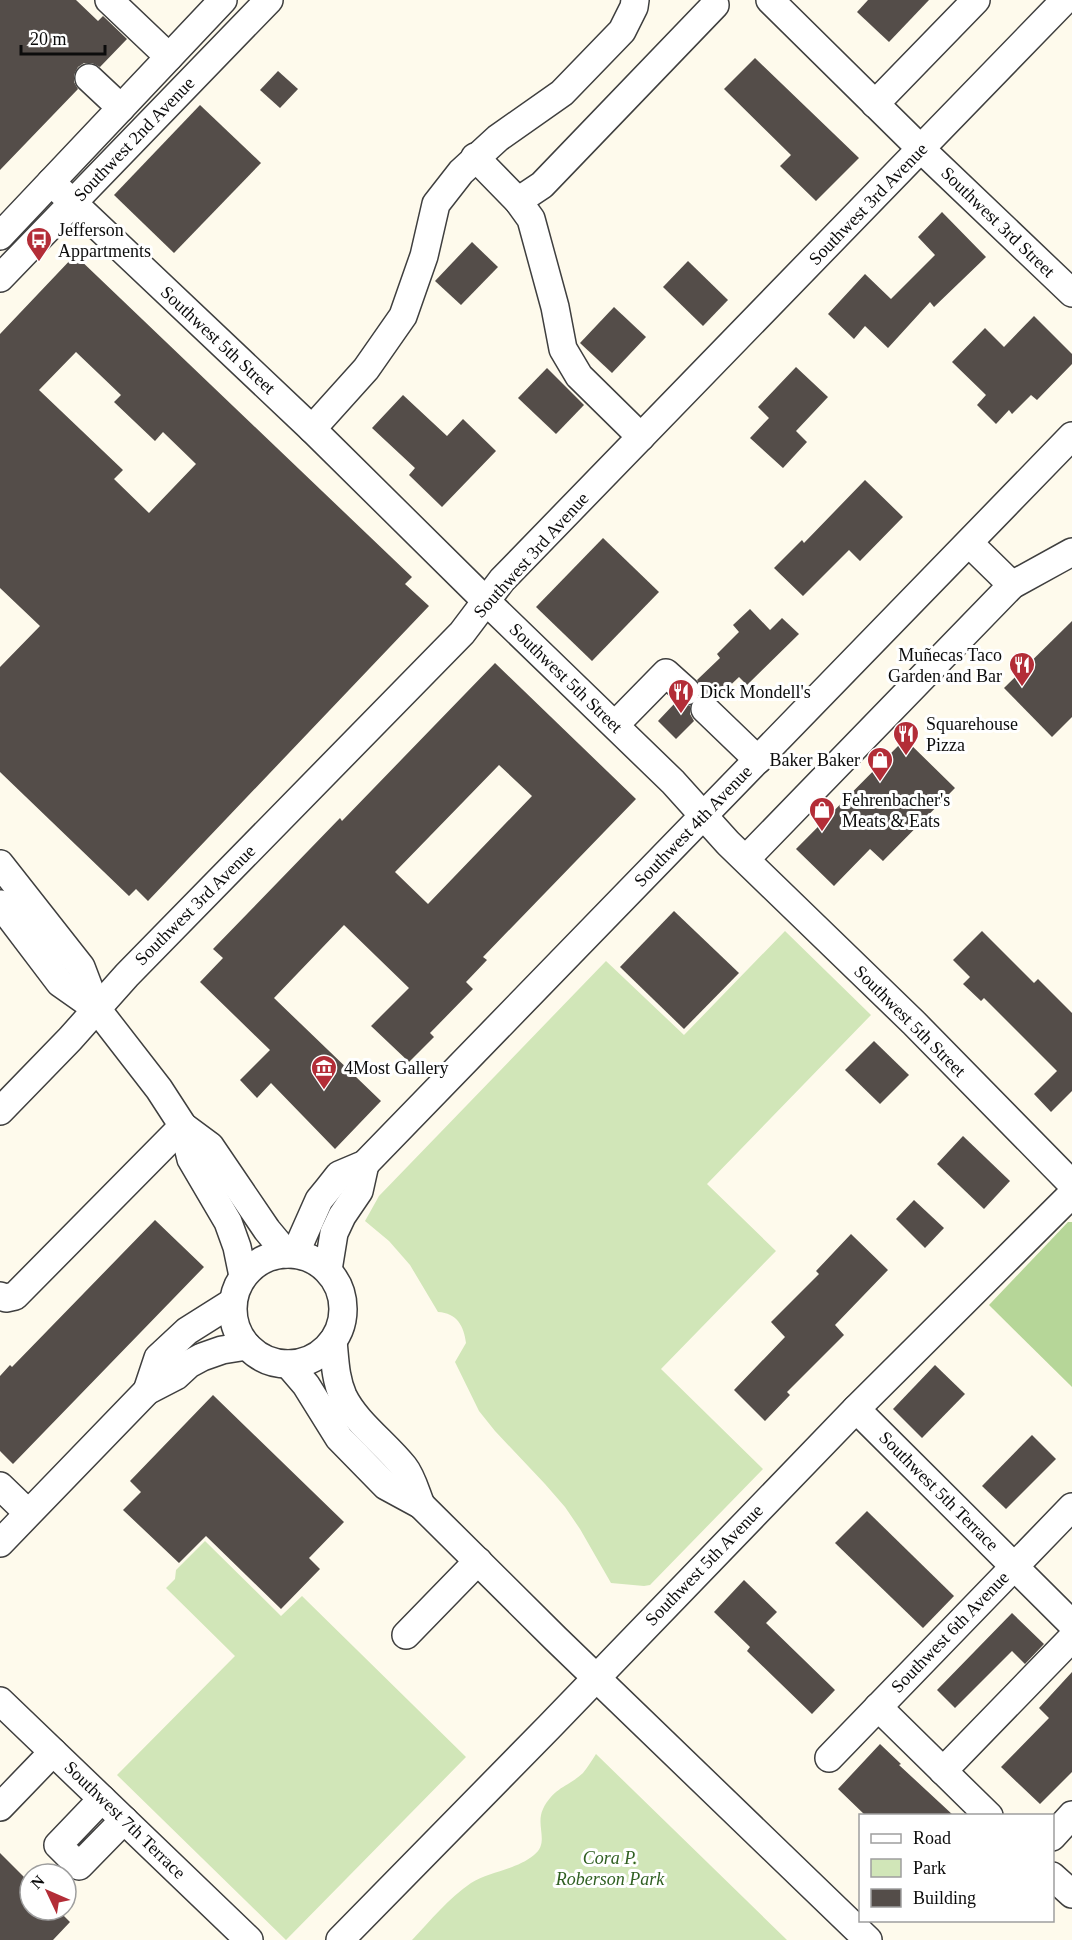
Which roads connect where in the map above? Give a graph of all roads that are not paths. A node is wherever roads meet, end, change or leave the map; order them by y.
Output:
1 (109, 0) edge
2 (223, 0) edge
3 (269, 0) edge
4 (635, 0) edge
5 (770, 0) edge
6 (976, 0) edge
7 (1065, 0) edge
8 (715, 5) dead end
9 (169, 57) junction
10 (89, 78) dead end
11 (875, 104) junction
12 (121, 108) junction
13 (921, 149) junction
14 (475, 157) junction
15 (51, 182) junction
16 (518, 201) junction
17 (73, 203) junction
18 (0, 236) edge
19 (0, 278) edge
20 (1072, 293) edge
21 (312, 429) junction
22 (1072, 436) edge
23 (641, 437) junction
24 (969, 543) junction
25 (1072, 552) edge
26 (1012, 585) junction
27 (486, 602) junction
28 (615, 725) junction
29 (758, 760) junction
30 (703, 816) junction
31 (746, 859) junction
32 (0, 864) edge
33 (0, 904) edge
34 (97, 1008) junction
35 (0, 1111) edge
36 (183, 1126) junction
37 (365, 1164) junction
38 (1072, 1184) edge
39 (1072, 1194) edge
40 (291, 1254) junction
41 (328, 1270) junction
42 (243, 1276) junction
43 (0, 1296) edge
44 (233, 1302) junction
45 (333, 1341) junction
46 (248, 1346) junction
47 (288, 1364) junction
48 (147, 1391) junction
49 (856, 1409) junction
50 (0, 1486) edge
51 (421, 1505) junction
52 (1072, 1507) edge
53 (28, 1513) junction
54 (0, 1543) edge
55 (478, 1561) junction
56 (1014, 1566) junction
57 (1072, 1624) edge
58 (406, 1635) dead end
59 (1072, 1638) edge
60 (596, 1678) junction
61 (0, 1701) edge
62 (878, 1707) junction
63 (53, 1752) junction
64 (829, 1758) dead end
65 (943, 1771) junction
66 (102, 1799) junction
67 (0, 1807) edge
68 (988, 1814) edge
69 (1072, 1815) edge
70 (124, 1820) junction
71 (1054, 1837) edge
72 (1054, 1877) edge
73 (1072, 1894) edge
74 (249, 1940) edge
75 (340, 1940) edge
76 (868, 1940) edge

1 - 9 street
2 - 9 street, Southwest 2nd Avenue
3 - 17 street, Southwest 2nd Avenue
4 - 14 street
5 - 11 street, Southwest 3rd Street
6 - 11 street
7 - 13 street, Southwest 3rd Avenue
8 - 16 street
9 - 12 street, Southwest 2nd Avenue
10 - 12 street
11 - 13 street, Southwest 3rd Street
12 - 15 street, Southwest 2nd Avenue
13 - 20 street, Southwest 3rd Street
13 - 23 street, Southwest 3rd Avenue
14 - 16 street
14 - 21 street
15 - 17 street, Southwest 5th Street
15 - 18 street, Southwest 2nd Avenue
16 - 23 street
17 - 19 street, Southwest 2nd Avenue
17 - 21 street, Southwest 5th Street
21 - 27 street, Southwest 5th Street
22 - 24 street, Southwest 4th Avenue
23 - 27 street, Southwest 3rd Avenue
24 - 26 street
24 - 29 street, Southwest 4th Avenue
25 - 26 street
26 - 31 street
27 - 28 street, Southwest 5th Street
27 - 34 street, Southwest 3rd Avenue
28 - 29 street
28 - 30 street, Southwest 5th Street
29 - 30 street, Southwest 4th Avenue
30 - 31 street, Southwest 5th Street
30 - 37 street, Southwest 4th Avenue
31 - 38 street, Southwest 5th Street
32 - 34 street
33 - 34 street
34 - 35 street, Southwest 3rd Avenue
34 - 36 street
36 - 40 street
36 - 42 street
36 - 43 street
37 - 40 street, Southwest 4th Avenue
37 - 41 street, Southwest 4th Avenue
39 - 49 street, Southwest 5th Avenue
40 - 41 street
40 - 42 street
41 - 45 street
42 - 44 street
44 - 46 street
44 - 48 street
45 - 47 street
45 - 51 street
46 - 47 street
46 - 48 street
47 - 51 street
48 - 53 street
49 - 56 street, Southwest 5th Terrace
49 - 60 street, Southwest 5th Avenue
50 - 53 street
51 - 55 street
52 - 56 street, Southwest 6th Avenue
53 - 54 street
55 - 58 street
55 - 60 street
56 - 57 street, Southwest 5th Terrace
56 - 62 street, Southwest 6th Avenue
59 - 65 street
60 - 75 street, Southwest 5th Avenue
60 - 76 street
61 - 63 street, Southwest 7th Terrace
62 - 64 street, Southwest 6th Avenue
62 - 65 street
63 - 66 street, Southwest 7th Terrace
63 - 67 street
65 - 68 street
66 - 70 street, Southwest 7th Terrace
66 - 70 street
69 - 71 street
70 - 74 street, Southwest 7th Terrace
72 - 73 street

